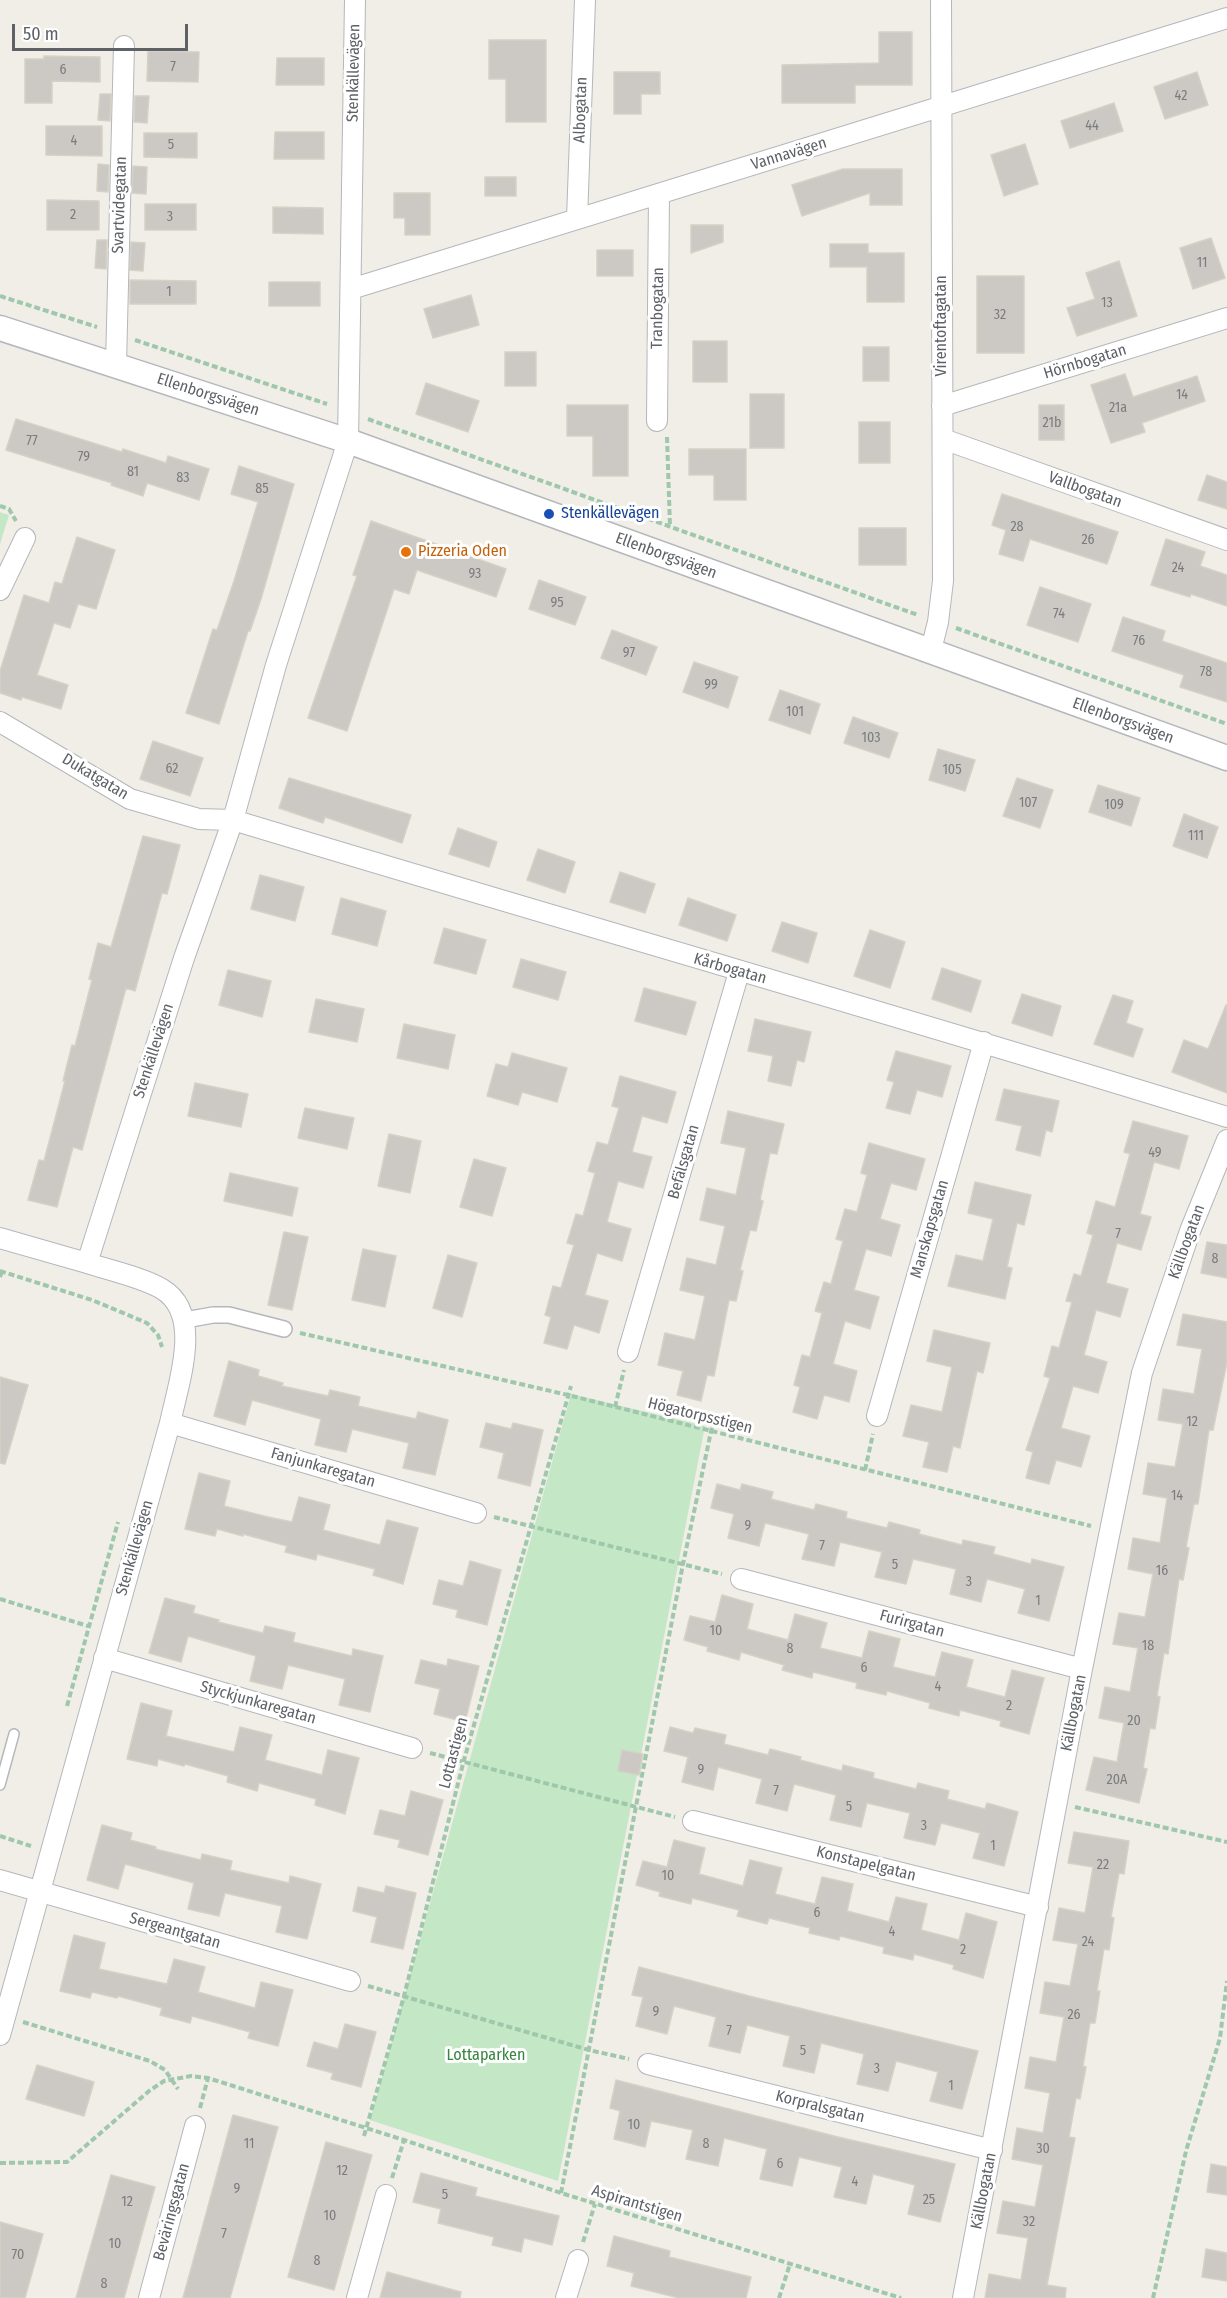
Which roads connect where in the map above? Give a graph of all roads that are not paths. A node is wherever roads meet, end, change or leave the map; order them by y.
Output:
1 (355, 0) edge
2 (585, 0) edge
3 (941, 0) edge
4 (1227, 18) edge
5 (124, 46) dead end
6 (941, 107) junction
7 (659, 194) junction
8 (577, 219) junction
9 (351, 289) junction
10 (1227, 318) edge
11 (0, 328) edge
12 (116, 364) junction
13 (942, 406) junction
14 (657, 421) road end
15 (942, 439) junction
16 (348, 441) junction
17 (25, 538) dead end
18 (1227, 540) edge
19 (0, 590) edge
20 (931, 650) junction
21 (0, 722) edge
22 (1227, 758) edge
23 (233, 820) junction
24 (739, 972) junction
25 (984, 1042) junction
26 (1227, 1117) edge
27 (1227, 1140) edge
28 (0, 1238) edge
29 (87, 1263) junction
30 (185, 1320) junction
31 (284, 1329) road end
32 (628, 1352) road end
33 (877, 1416) road end
34 (170, 1423) junction
35 (476, 1512) road end
36 (741, 1579) road end
37 (104, 1658) junction
38 (1082, 1669) junction
39 (14, 1734) dead end
40 (412, 1748) road end
41 (0, 1785) edge
42 (693, 1821) road end
43 (0, 1880) edge
44 (39, 1893) junction
45 (1038, 1907) junction
46 (350, 1981) road end
47 (3, 2026) edge
48 (648, 2064) road end
49 (195, 2126) road end
50 (992, 2150) junction
51 (386, 2195) road end
52 (578, 2260) road end
53 (149, 2298) edge
54 (357, 2298) edge
55 (566, 2298) edge
56 (963, 2298) edge

1 - 9 street, Stenkällevägen
2 - 8 street, Albogatan
3 - 6 street, Virentoftagatan
4 - 6 street, Vannavägen
5 - 12 street, Svartvidegatan
6 - 7 street, Vannavägen
6 - 13 street, Virentoftagatan
7 - 8 street, Vannavägen
7 - 14 street, Tranbogatan
8 - 9 street, Vannavägen
9 - 16 street, Stenkällevägen
10 - 13 street, Hörnbogatan
11 - 12 street, Ellenborgsvägen
12 - 16 street, Ellenborgsvägen
13 - 15 street, Virentoftagatan
15 - 18 street, Vallbogatan
15 - 20 street, Virentoftagatan
16 - 20 street, Ellenborgsvägen
16 - 23 street, Stenkällevägen
17 - 19 street
20 - 22 street, Ellenborgsvägen
21 - 23 street, Dukatgatan
23 - 24 street, Kårbogatan
23 - 29 street, Stenkällevägen
24 - 25 street, Kårbogatan
24 - 32 street, Befälsgatan
25 - 26 street, Kårbogatan
25 - 33 street, Manskapsgatan
27 - 38 street, Källbogatan
28 - 29 street
29 - 30 street
30 - 31 street
30 - 34 street, Stenkällevägen
34 - 35 street, Fanjunkaregatan
34 - 37 street, Stenkällevägen
36 - 38 street, Furirgatan
37 - 40 street, Styckjunkaregatan
37 - 44 street, Stenkällevägen
38 - 45 street, Källbogatan
39 - 41 lane
42 - 45 street, Konstapelgatan
43 - 44 street, Sergeantgatan
44 - 46 street, Sergeantgatan
44 - 47 street, Stenkällevägen
45 - 50 street, Källbogatan
48 - 50 street, Korpralsgatan
49 - 53 street, Beväringsgatan
50 - 56 street, Källbogatan
51 - 54 street
52 - 55 street

